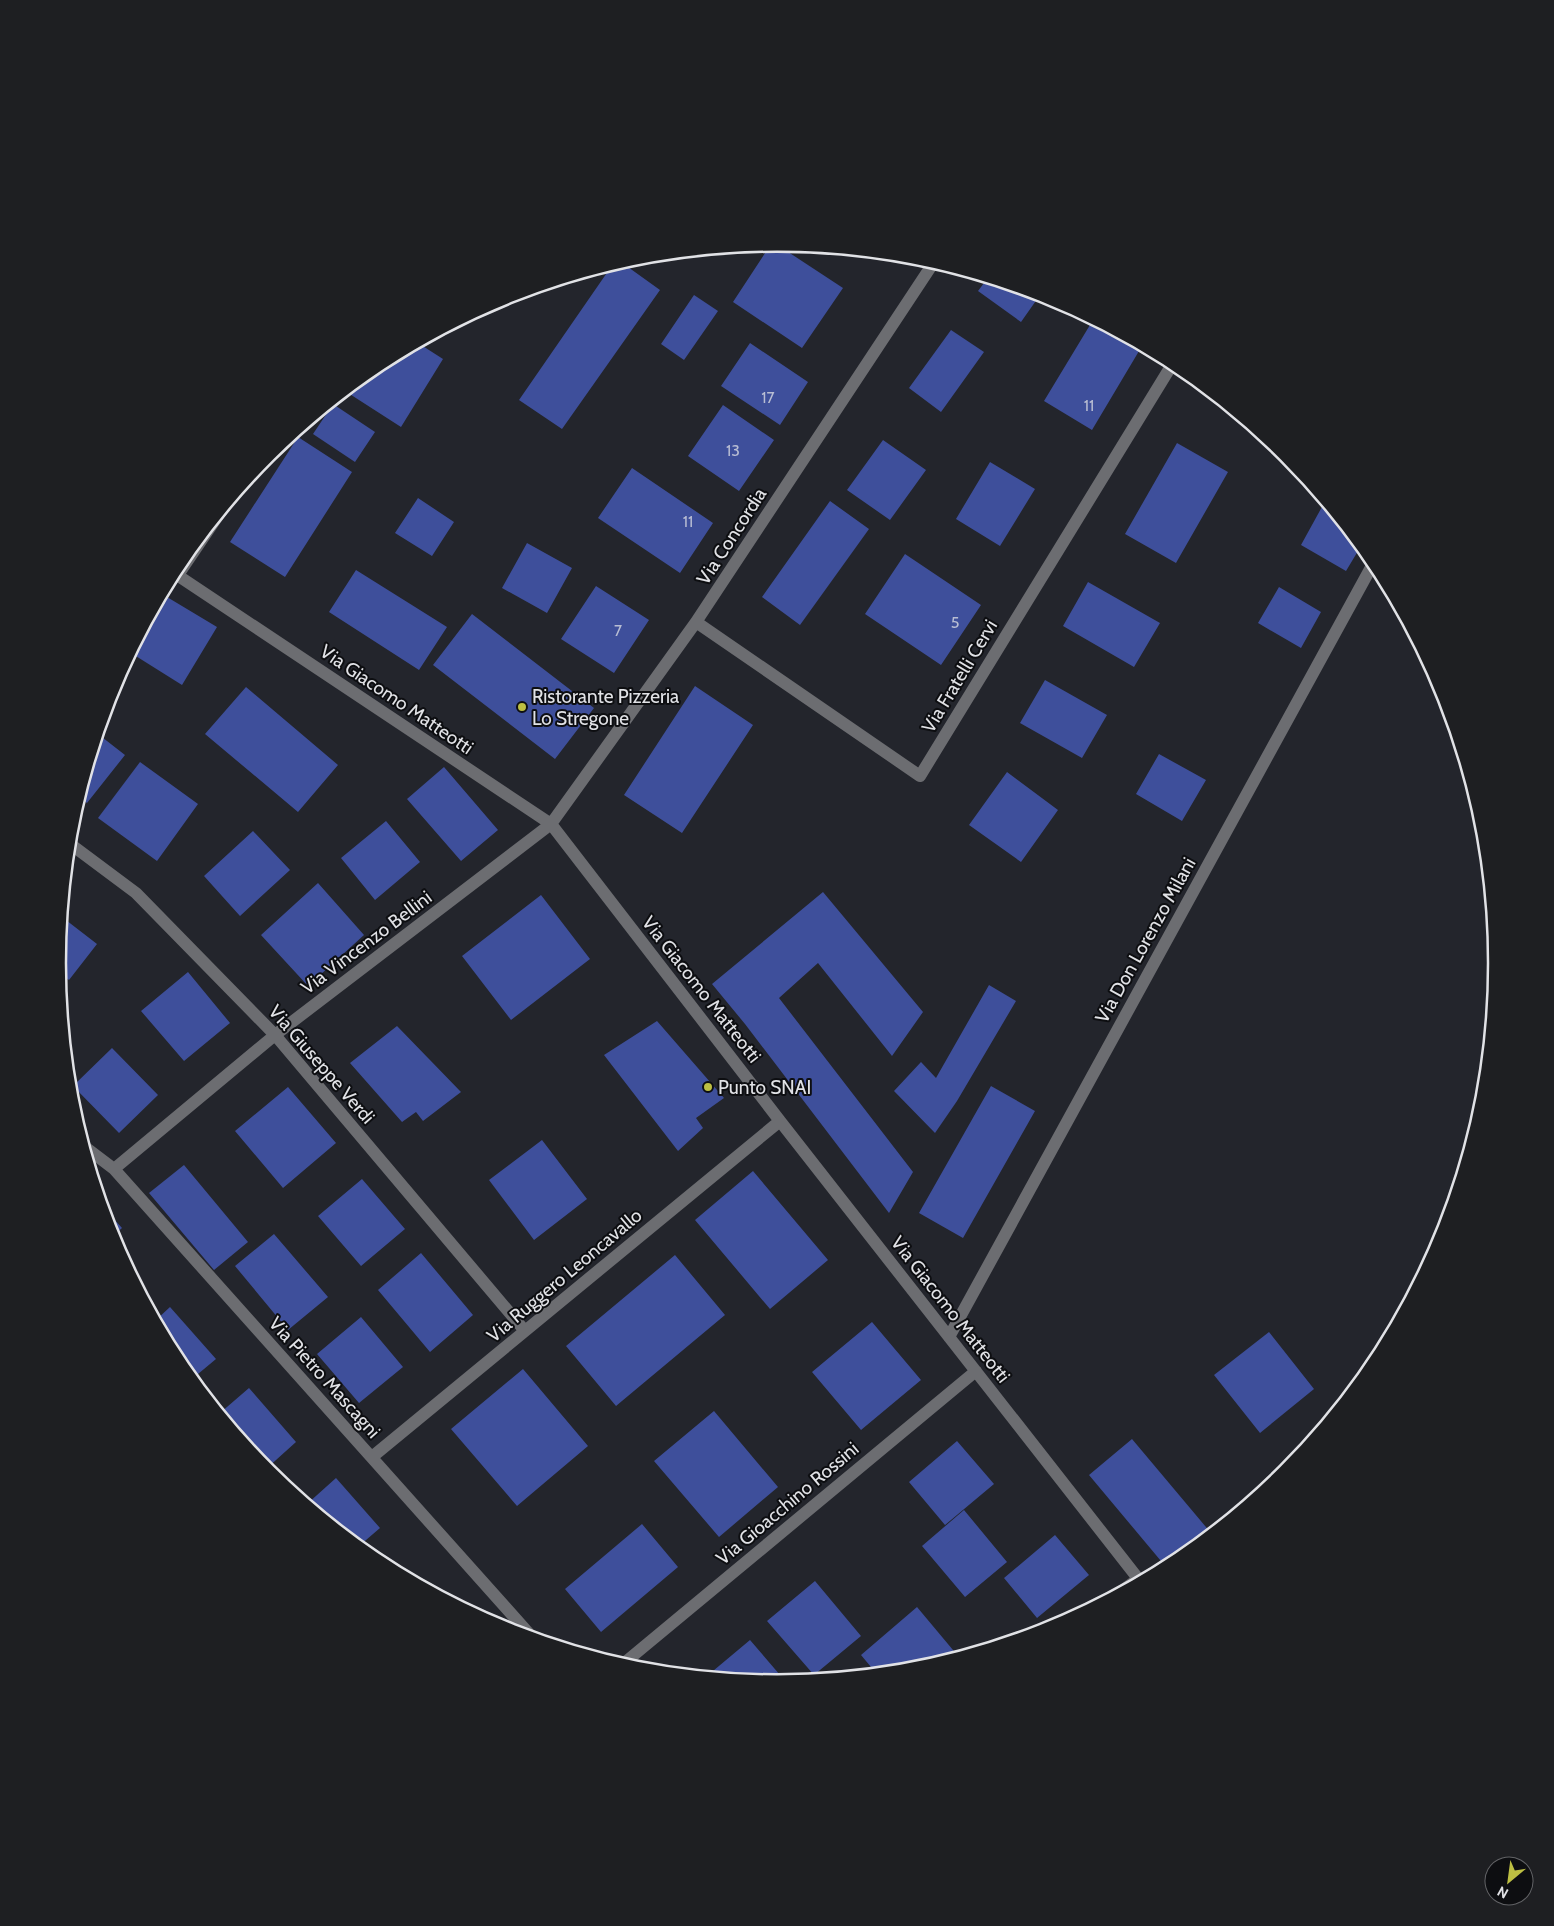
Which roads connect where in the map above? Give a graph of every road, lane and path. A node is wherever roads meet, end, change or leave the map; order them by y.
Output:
1 (929, 269) edge
2 (1169, 370) edge
3 (1369, 570) edge
4 (180, 577) edge
5 (696, 622) junction
6 (551, 824) junction
7 (76, 848) edge
8 (275, 1035) junction
9 (780, 1120) junction
10 (92, 1152) edge
11 (114, 1169) junction
12 (525, 1331) junction
13 (949, 1337) junction
14 (976, 1371) junction
15 (372, 1457) junction
16 (1136, 1576) edge
17 (523, 1626) edge
18 (630, 1658) edge

1 - 5 street, Via Concordia
2 - 5 street, Via Fratelli Cervi
3 - 13 street, Via Don Lorenzo Milani
4 - 6 street, Via Giacomo Matteotti
5 - 6 street, Via Concordia
6 - 8 street, Via Vincenzo Bellini
6 - 9 street, Via Giacomo Matteotti
7 - 8 street, Via Giuseppe Verdi
8 - 11 street, Via Vincenzo Bellini
8 - 12 street, Via Giuseppe Verdi
9 - 12 street, Via Ruggero Leoncavallo
9 - 13 street, Via Giacomo Matteotti
10 - 11 street, Via Pietro Mascagni
11 - 15 street, Via Pietro Mascagni
12 - 15 street, Via Ruggero Leoncavallo
13 - 14 street, Via Giacomo Matteotti
14 - 16 street, Via Giacomo Matteotti
14 - 18 street, Via Gioacchino Rossini
15 - 17 street, Via Pietro Mascagni

